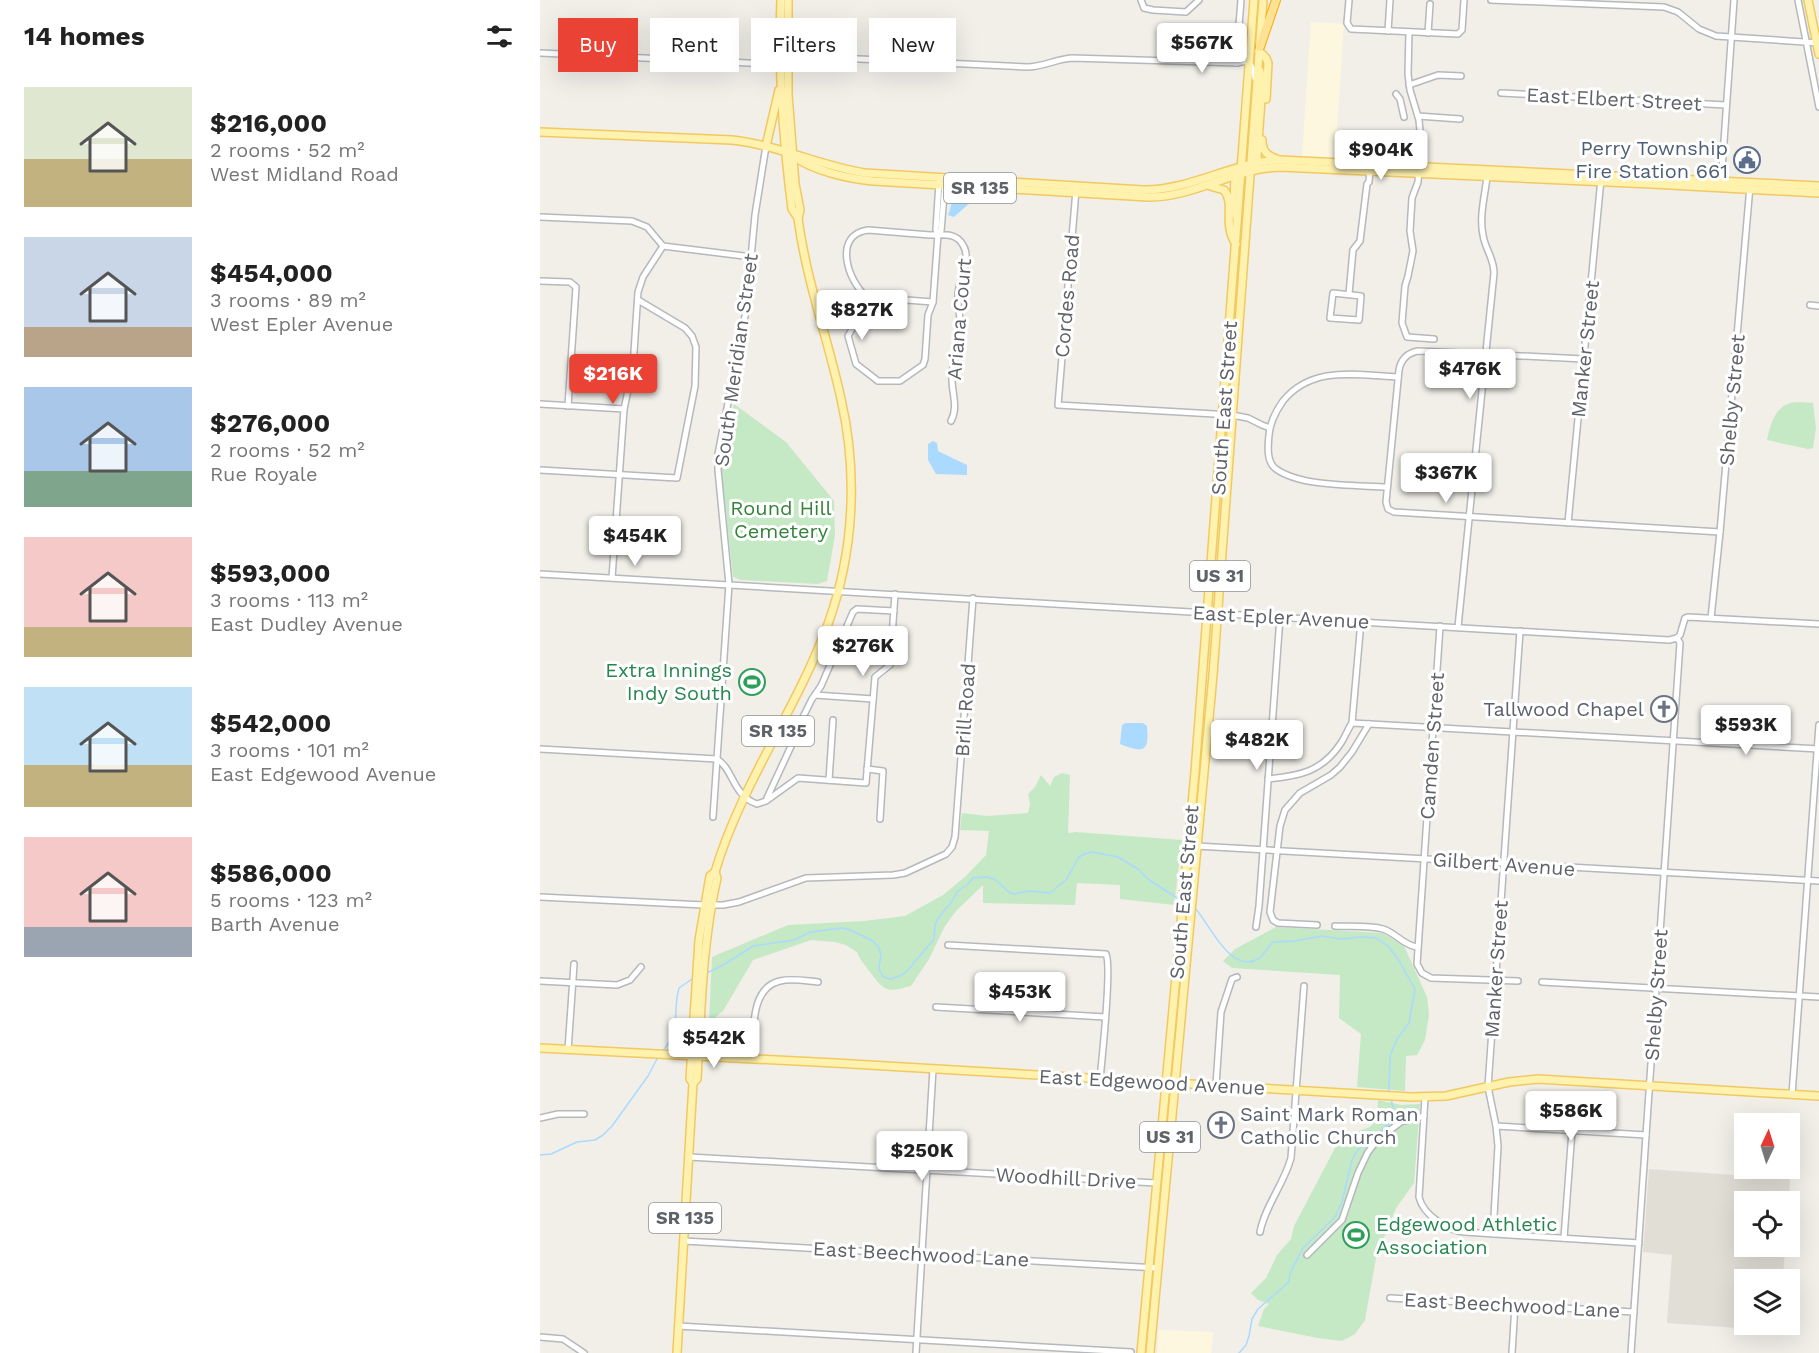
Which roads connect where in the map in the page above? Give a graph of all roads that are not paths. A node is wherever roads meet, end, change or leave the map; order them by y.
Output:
1 (781, 0) edge
2 (788, 0) edge
3 (1141, 0) edge
4 (1199, 0) edge
5 (1241, 0) edge
6 (1254, 0) edge
7 (1263, 0) edge
8 (1276, 0) edge
9 (1349, 0) edge
10 (1390, 0) edge
11 (1464, 0) edge
12 (1491, 0) edge
13 (1734, 0) edge
14 (1798, 0) edge
15 (1808, 0) edge
16 (1430, 4) dead end
17 (782, 18) edge
18 (786, 18) edge
19 (1388, 31) junction
20 (1252, 32) junction
21 (1409, 32) junction
22 (1428, 33) junction
23 (1731, 38) junction
24 (1806, 42) junction
25 (1818, 43) edge
26 (1259, 49) junction
27 (540, 53) edge
28 (1819, 54) edge
29 (857, 59) edge
30 (751, 63) edge
31 (1237, 63) junction
32 (1249, 63) junction
33 (1258, 67) junction
34 (782, 72) edge
35 (784, 72) edge
36 (1248, 76) junction
37 (1461, 76) dead end
38 (1257, 81) junction
39 (780, 85) junction
40 (1409, 85) junction
41 (1501, 93) dead end
42 (1396, 94) dead end
43 (1726, 105) junction
44 (1819, 107) edge
45 (1418, 116) junction
46 (1404, 117) dead end
47 (1460, 119) dead end
48 (540, 132) edge
49 (766, 146) junction
50 (789, 154) junction
51 (1280, 160) junction
52 (1242, 166) junction
53 (1253, 166) junction
54 (1367, 168) junction
55 (1419, 170) junction
56 (1228, 171) junction
57 (1488, 173) junction
58 (1238, 176) junction
59 (1601, 178) junction
60 (942, 182) junction
61 (1721, 184) junction
62 (1207, 186) junction
63 (1750, 186) junction
64 (1819, 186) edge
65 (1076, 189) junction
66 (1819, 193) edge
67 (540, 217) edge
68 (1238, 221) junction
69 (939, 234) junction
70 (1236, 244) junction
71 (663, 246) junction
72 (752, 257) junction
73 (1244, 258) junction
74 (540, 281) edge
75 (1349, 294) junction
76 (867, 297) junction
77 (638, 300) junction
78 (933, 302) junction
79 (1810, 305) dead end
80 (1819, 306) edge
81 (1434, 339) dead end
82 (1486, 354) junction
83 (1584, 359) junction
84 (1398, 377) junction
85 (540, 404) edge
86 (568, 406) junction
87 (624, 409) junction
88 (1228, 415) junction
89 (951, 421) dead end
90 (1270, 428) junction
91 (540, 470) edge
92 (620, 474) junction
93 (1387, 487) junction
94 (1470, 517) junction
95 (1568, 523) junction
96 (1720, 532) junction
97 (540, 574) edge
98 (612, 578) junction
99 (729, 585) junction
100 (839, 590) junction
101 (895, 594) junction
102 (973, 598) junction
103 (894, 611) junction
104 (1208, 612) junction
105 (1218, 613) junction
106 (1280, 617) junction
107 (1712, 618) junction
108 (1360, 621) junction
109 (1819, 624) edge
110 (1440, 626) junction
111 (1458, 627) junction
112 (1520, 631) junction
113 (1677, 638) junction
114 (815, 695) junction
115 (873, 699) junction
116 (833, 720) dead end
117 (1352, 723) junction
118 (1369, 724) junction
119 (1819, 725) edge
120 (1433, 727) junction
121 (1513, 732) junction
122 (1673, 741) junction
123 (540, 749) edge
124 (1818, 749) edge
125 (717, 759) junction
126 (867, 769) junction
127 (829, 780) junction
128 (1268, 780) junction
129 (745, 797) junction
130 (766, 801) junction
131 (713, 817) dead end
132 (880, 819) dead end
133 (1188, 846) junction
134 (1197, 846) junction
135 (1263, 850) junction
136 (1277, 851) junction
137 (1424, 859) junction
138 (1503, 865) junction
139 (1664, 874) junction
140 (1808, 881) junction
141 (1819, 881) edge
142 (540, 897) edge
143 (708, 905) junction
144 (1317, 925) dead end
145 (1335, 926) dead end
146 (1256, 927) dead end
147 (948, 945) dead end
148 (1417, 947) junction
149 (574, 964) dead end
150 (641, 967) dead end
151 (1237, 977) dead end
152 (1496, 980) junction
153 (540, 981) edge
154 (1518, 981) dead end
155 (818, 982) dead end
156 (1542, 982) dead end
157 (573, 984) junction
158 (1304, 986) dead end
159 (1656, 989) junction
160 (1799, 996) junction
161 (1819, 997) edge
162 (936, 1007) dead end
163 (1105, 1017) junction
164 (540, 1048) edge
165 (568, 1050) junction
166 (695, 1056) junction
167 (752, 1059) junction
168 (933, 1069) junction
169 (1100, 1079) junction
170 (1166, 1082) junction
171 (1175, 1083) junction
172 (1216, 1085) junction
173 (1650, 1087) junction
174 (1488, 1088) junction
175 (1296, 1090) junction
176 (1792, 1095) junction
177 (1819, 1096) edge
178 (1425, 1097) junction
179 (584, 1114) dead end
180 (1424, 1116) junction
181 (540, 1118) edge
182 (1496, 1126) junction
183 (1572, 1131) junction
184 (1646, 1135) junction
185 (689, 1157) junction
186 (927, 1170) junction
187 (1156, 1183) junction
188 (1260, 1232) dead end
189 (1493, 1234) junction
190 (1564, 1238) junction
191 (684, 1241) junction
192 (1639, 1243) junction
193 (921, 1254) junction
194 (1306, 1255) dead end
195 (1149, 1267) junction
196 (1158, 1268) junction
197 (1390, 1299) dead end
198 (1515, 1305) junction
199 (1634, 1312) junction
200 (678, 1326) junction
201 (540, 1337) edge
202 (916, 1340) junction
203 (1131, 1352) edge
204 (584, 1353) edge
205 (677, 1353) edge
206 (915, 1353) edge
207 (1141, 1353) edge
208 (1150, 1353) edge
209 (1512, 1353) edge
210 (1631, 1353) edge

1 - 17 main road, South Meridian Street
2 - 18 main road, South Meridian Street
3 - 4 street
5 - 31 street
6 - 20 main road, South East Street / US 31
7 - 26 main road, South East Street
8 - 26 highway, US 31
9 - 19 street
10 - 19 street
11 - 22 street
12 - 23 street
13 - 23 street
14 - 24 street
15 - 25 main road
16 - 22 street
19 - 21 street
20 - 32 main road, South East Street / US 31
20 - 33 main road
21 - 22 street
21 - 40 street
23 - 24 street
23 - 43 street
24 - 25 street
24 - 44 street
25 - 28 main road
26 - 33 main road, South East Street / US 31
26 - 51 main road
27 - 30 street
29 - 31 street
31 - 32 street
31 - 36 street
32 - 36 main road, South East Street / US 31
32 - 38 street
33 - 38 main road, South East Street / US 31
33 - 53 main road
34 - 39 main road, South Meridian Street
35 - 50 main road, South Meridian Street
36 - 52 main road, South East Street / US 31
37 - 40 street
38 - 53 main road, South East Street / US 31
39 - 49 main road, South Meridian Street
39 - 50 main road, South Meridian Street
40 - 45 street
41 - 43 street, East Elbert Street
42 - 46 street
43 - 61 street
45 - 47 street
45 - 55 street
48 - 49 main road
49 - 50 main road
49 - 72 street, South Meridian Street
50 - 60 main road, SR 135
50 - 100 main road, South Meridian Street / SR 135
51 - 53 main road
51 - 54 main road
52 - 53 main road, SR 135
52 - 56 main road, SR 135
52 - 58 main road, South East Street / US 31
53 - 54 main road
53 - 58 main road, SR 135
53 - 73 main road, South East Street / US 31
54 - 55 main road
54 - 75 street
55 - 57 main road
55 - 81 street
56 - 58 main road
56 - 65 main road, SR 135
57 - 59 main road
57 - 82 street
58 - 62 main road, SR 135
58 - 68 main road, South East Street / US 31
59 - 61 main road
59 - 83 street, Manker Street
60 - 65 main road, SR 135
60 - 69 street
61 - 63 main road
62 - 65 main road, SR 135
62 - 70 main road
63 - 64 main road
63 - 66 main road
63 - 96 street, Shelby Street
65 - 88 street, Cordes Road
67 - 71 street
68 - 70 main road, South East Street / US 31
68 - 73 main road
69 - 76 street
69 - 78 street
69 - 89 street, Ariana Court
70 - 88 main road, South East Street / US 31
71 - 72 street
71 - 77 street
72 - 99 street, South Meridian Street
73 - 88 main road, South East Street / US 31
74 - 86 street
75 - 75 street
76 - 78 street
76 - 78 street
77 - 87 street
77 - 92 street
79 - 80 street
82 - 83 street
82 - 84 street
82 - 94 street
83 - 95 street, Manker Street
84 - 90 street
84 - 93 street
85 - 86 street
86 - 87 street
87 - 92 street
88 - 90 street
88 - 104 main road, South East Street / US 31
88 - 105 main road, South East Street / US 31
90 - 93 street
91 - 92 street
92 - 98 street
93 - 94 street
94 - 95 street
94 - 111 street
95 - 96 street
96 - 107 street, Shelby Street
97 - 98 street, East Epler Avenue
98 - 99 street, East Epler Avenue
99 - 100 street, East Epler Avenue
99 - 125 street, South Meridian Street
100 - 101 street, East Epler Avenue
100 - 129 main road, South Meridian Street / SR 135
101 - 102 street, East Epler Avenue
101 - 103 street
102 - 104 street, East Epler Avenue
102 - 143 street, Brill Road
103 - 114 street
103 - 115 street
104 - 105 street, East Epler Avenue
104 - 133 main road, South East Street / US 31
105 - 106 street, East Epler Avenue
105 - 134 main road, South East Street / US 31
106 - 108 street, East Epler Avenue
106 - 128 street
107 - 109 street
107 - 113 street
108 - 110 street, East Epler Avenue
108 - 117 street
110 - 111 street, East Epler Avenue
110 - 120 street, Camden Street
111 - 112 street, East Epler Avenue
112 - 113 street, East Epler Avenue
112 - 121 street, Manker Street
113 - 122 street, Shelby Street
114 - 115 street
114 - 130 street
115 - 126 street
116 - 127 street
117 - 118 street
117 - 128 street
118 - 120 street
118 - 136 street
119 - 124 street
120 - 121 street
120 - 137 street, Camden Street
121 - 122 street
121 - 138 street, Manker Street
122 - 124 street
122 - 139 street, Shelby Street
123 - 125 street
124 - 140 street
125 - 129 street
125 - 131 street, South Meridian Street
126 - 127 street
126 - 132 street
127 - 130 street
128 - 135 street
129 - 130 street
129 - 143 main road, South Meridian Street / SR 135
133 - 134 street, Gilbert Avenue
133 - 170 main road, South East Street / US 31
134 - 135 street, Gilbert Avenue
134 - 171 main road, South East Street / US 31
135 - 136 street, Gilbert Avenue
135 - 146 street
136 - 137 street, Gilbert Avenue
136 - 144 street
137 - 138 street, Gilbert Avenue
137 - 148 street, Camden Street
138 - 139 street, Gilbert Avenue
138 - 152 street, Manker Street
139 - 140 street, Gilbert Avenue
139 - 159 street, Shelby Street
140 - 141 street, Gilbert Avenue
140 - 160 street
142 - 143 street, Brill Road
143 - 166 main road, South Meridian Street / SR 135
143 - 166 main road, South Meridian Street / SR 135
145 - 148 street
147 - 163 street
148 - 152 street, Camden Street
149 - 157 street
150 - 157 street
151 - 172 street
152 - 154 street
152 - 174 street, Manker Street
153 - 157 street
155 - 167 street
156 - 159 street
157 - 165 street
158 - 175 street
159 - 160 street
159 - 173 street, Shelby Street
160 - 161 street
160 - 176 street
162 - 163 street
163 - 169 street
164 - 165 main road, East Edgewood Avenue
165 - 166 main road, East Edgewood Avenue
166 - 167 main road, East Edgewood Avenue
166 - 185 main road, South Meridian Street / SR 135
167 - 168 main road, East Edgewood Avenue
168 - 169 main road, East Edgewood Avenue
168 - 186 street
169 - 170 main road, East Edgewood Avenue
170 - 171 main road, East Edgewood Avenue
170 - 187 main road, South East Street / US 31
171 - 172 main road, East Edgewood Avenue
171 - 196 main road, South East Street / US 31
172 - 175 main road, East Edgewood Avenue
173 - 174 main road, East Edgewood Avenue
173 - 176 main road, East Edgewood Avenue
173 - 184 street, Shelby Street
174 - 178 main road, East Edgewood Avenue
174 - 182 street, Manker Street
175 - 178 main road, East Edgewood Avenue
175 - 188 street
176 - 177 main road, East Edgewood Avenue
178 - 180 street
179 - 181 street
180 - 189 street
180 - 194 street
182 - 183 street
182 - 189 street, Manker Street
183 - 184 street
183 - 190 street
184 - 192 street, Shelby Street
185 - 186 street, Woodhill Drive
185 - 191 main road, South Meridian Street / SR 135
186 - 187 street, Woodhill Drive
186 - 193 street
187 - 195 main road, South East Street / US 31
189 - 190 street
190 - 192 street
191 - 193 street, East Beechwood Lane
191 - 200 main road, South Meridian Street / SR 135
192 - 199 street, Shelby Street
193 - 195 street, East Beechwood Lane
193 - 202 street
195 - 196 street, East Beechwood Lane
195 - 207 main road, South East Street / US 31
196 - 208 main road, South East Street / US 31
197 - 198 street, East Beechwood Lane
198 - 199 street, East Beechwood Lane
198 - 209 street
199 - 210 street, Shelby Street
200 - 202 street
200 - 205 main road, South Meridian Street / SR 135
201 - 204 street
202 - 203 street
202 - 206 street

